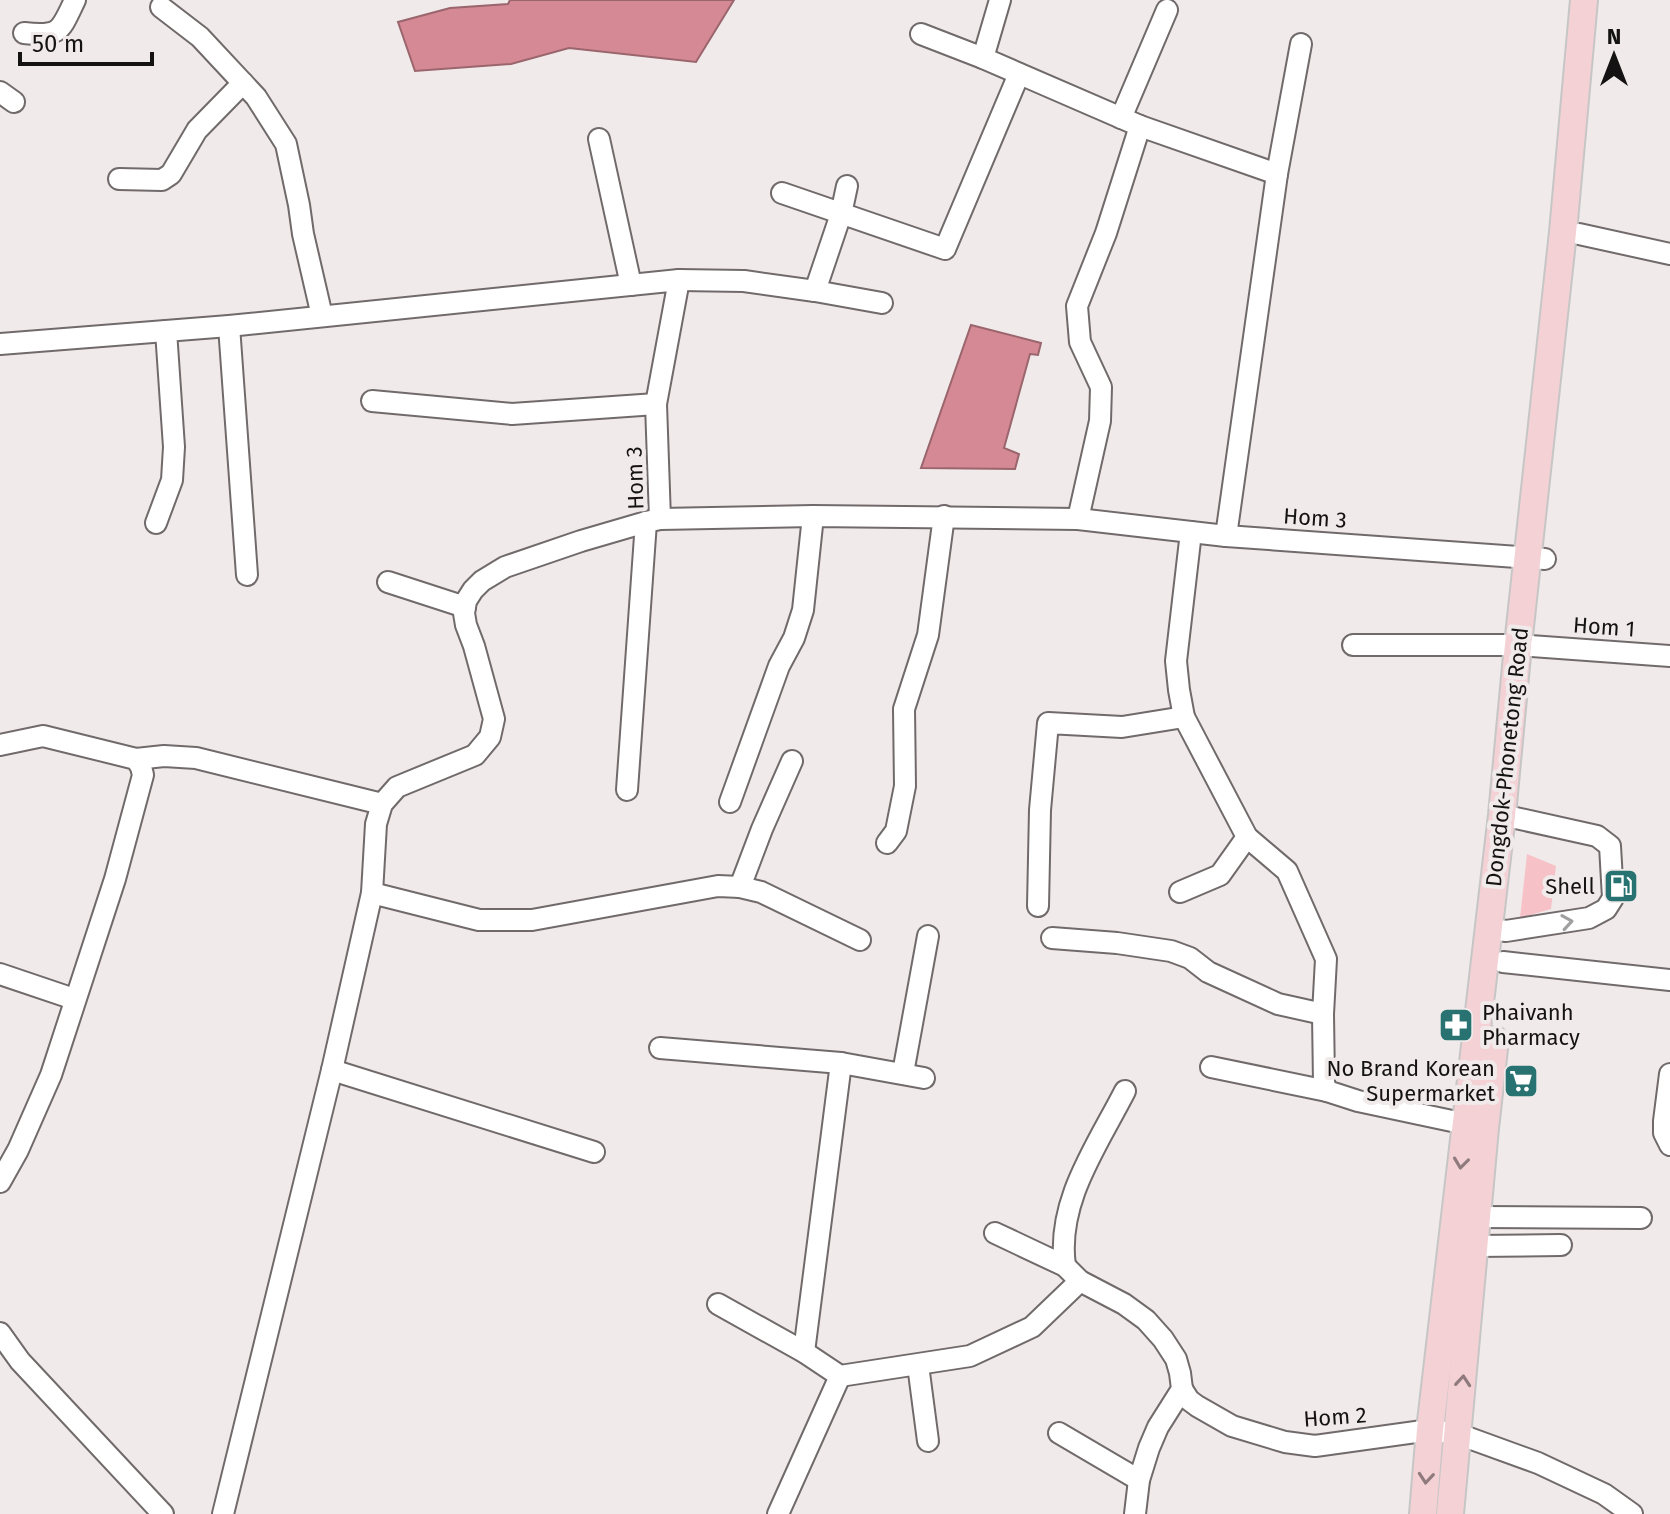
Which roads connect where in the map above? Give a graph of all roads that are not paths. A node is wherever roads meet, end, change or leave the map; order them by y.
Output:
1 (75, 0) edge
2 (1000, 0) edge
3 (1584, 0) edge
4 (1602, 0) edge
5 (161, 7) dead end
6 (1167, 10) dead end
7 (24, 33) dead end
8 (921, 34) dead end
9 (1301, 44) dead end
10 (983, 58) junction
11 (1019, 74) junction
12 (243, 83) junction
13 (1130, 122) junction
14 (599, 139) dead end
15 (1277, 174) junction
16 (119, 179) dead end
17 (847, 186) dead end
18 (782, 193) dead end
19 (841, 214) junction
20 (1579, 234) junction
21 (1670, 254) edge
22 (679, 280) junction
23 (631, 285) junction
24 (815, 291) junction
25 (882, 303) dead end
26 (322, 316) junction
27 (229, 326) junction
28 (166, 331) junction
29 (0, 344) edge
30 (372, 401) dead end
31 (656, 404) junction
32 (813, 516) junction
33 (944, 516) junction
34 (1078, 519) junction
35 (653, 520) junction
36 (156, 523) dead end
37 (1191, 532) junction
38 (1226, 536) junction
39 (1536, 558) junction
40 (247, 575) dead end
41 (388, 582) dead end
42 (465, 607) junction
43 (1353, 645) dead end
44 (1526, 645) junction
45 (1670, 656) edge
46 (1184, 717) junction
47 (0, 745) edge
48 (136, 759) junction
49 (792, 761) dead end
50 (627, 790) dead end
51 (730, 802) dead end
52 (382, 804) junction
53 (1511, 817) junction
54 (1247, 837) junction
55 (887, 843) dead end
56 (740, 887) junction
57 (1180, 892) dead end
58 (372, 893) junction
59 (1038, 906) dead end
60 (1498, 930) junction
61 (928, 936) dead end
62 (1052, 938) dead end
63 (860, 940) dead end
64 (1503, 962) junction
65 (0, 974) edge
66 (1670, 980) edge
67 (74, 999) junction
68 (1323, 1014) junction
69 (660, 1048) dead end
70 (841, 1063) junction
71 (1211, 1067) dead end
72 (332, 1070) junction
73 (903, 1073) junction
74 (1670, 1074) edge
75 (924, 1078) dead end
76 (1125, 1091) dead end
77 (1327, 1091) junction
78 (1466, 1124) junction
79 (1670, 1145) edge
80 (594, 1152) dead end
81 (0, 1182) edge
82 (1477, 1217) junction
83 (1641, 1218) dead end
84 (995, 1233) dead end
85 (1561, 1245) dead end
86 (1475, 1246) junction
87 (1065, 1266) junction
88 (1080, 1281) junction
89 (718, 1304) dead end
90 (0, 1333) edge
91 (804, 1352) junction
92 (918, 1365) junction
93 (840, 1376) junction
94 (1182, 1389) junction
95 (1430, 1430) junction
96 (1059, 1433) dead end
97 (1458, 1434) junction
98 (928, 1441) dead end
99 (1139, 1480) junction
100 (163, 1514) edge
101 (223, 1514) edge
102 (778, 1514) edge
103 (1135, 1514) edge
104 (1423, 1514) edge
105 (1450, 1514) edge
106 (1632, 1514) edge

1 - 7 street
2 - 10 street
3 - 39 main road, Dongdok-Phonetong Road
4 - 20 main road, Dongdok-Phonetong Road
5 - 12 street
6 - 13 street
8 - 10 street
9 - 15 street
10 - 11 street
11 - 13 street
11 - 19 street
12 - 16 street
12 - 26 street
13 - 15 street
13 - 34 street
14 - 23 street
15 - 38 street
17 - 19 street
18 - 19 street
19 - 24 street
20 - 21 street
20 - 39 main road, Dongdok-Phonetong Road
22 - 23 street
22 - 24 street
22 - 31 street, Hom 3
23 - 26 street
24 - 25 street
26 - 27 street
27 - 28 street
27 - 40 street
28 - 29 street
28 - 36 street
30 - 31 street
31 - 35 street, Hom 3
32 - 33 street, Hom 3
32 - 35 street, Hom 3
32 - 51 street
33 - 34 street, Hom 3
33 - 55 street
34 - 37 street, Hom 3
35 - 42 street
35 - 50 street
37 - 38 street, Hom 3
37 - 46 street
38 - 39 street, Hom 3
39 - 44 main road, Dongdok-Phonetong Road
41 - 42 street
42 - 52 street
43 - 44 street, Hom 1
44 - 45 street, Hom 1
44 - 53 main road, Dongdok-Phonetong Road
46 - 54 street
46 - 59 street
47 - 48 street
48 - 52 street
48 - 67 street
49 - 56 street
52 - 58 street
53 - 60 main road, Dongdok-Phonetong Road
60 -> 53 street
54 - 57 street
54 - 68 street
56 - 58 street
56 - 63 street
58 - 72 street
60 - 64 main road, Dongdok-Phonetong Road
60 - 78 main road, Dongdok-Phonetong Road
61 - 73 street
62 - 68 street
64 - 66 street
64 - 82 main road, Dongdok-Phonetong Road
65 - 67 street
67 - 81 street
68 - 77 street
69 - 70 street
70 - 73 street
70 - 91 street
71 - 77 street
72 - 80 street
72 - 101 street
73 - 75 street
74 - 79 street
76 - 87 street
77 - 78 street
78 -> 95 main road, Dongdok-Phonetong Road
82 - 83 street
82 - 86 main road, Dongdok-Phonetong Road
84 - 87 street
85 - 86 street
97 -> 86 main road, Dongdok-Phonetong Road
87 - 88 street
88 - 92 street
88 - 94 street
89 - 91 street
90 - 100 street
91 - 93 street
92 - 93 street
92 - 98 street
93 - 102 street
94 - 95 street, Hom 2
94 - 99 street
95 - 97 street, Hom 2
95 -> 104 main road, Dongdok-Phonetong Road
96 - 99 street
97 - 105 main road, Dongdok-Phonetong Road
97 - 106 street, Hom 2
99 - 103 street

